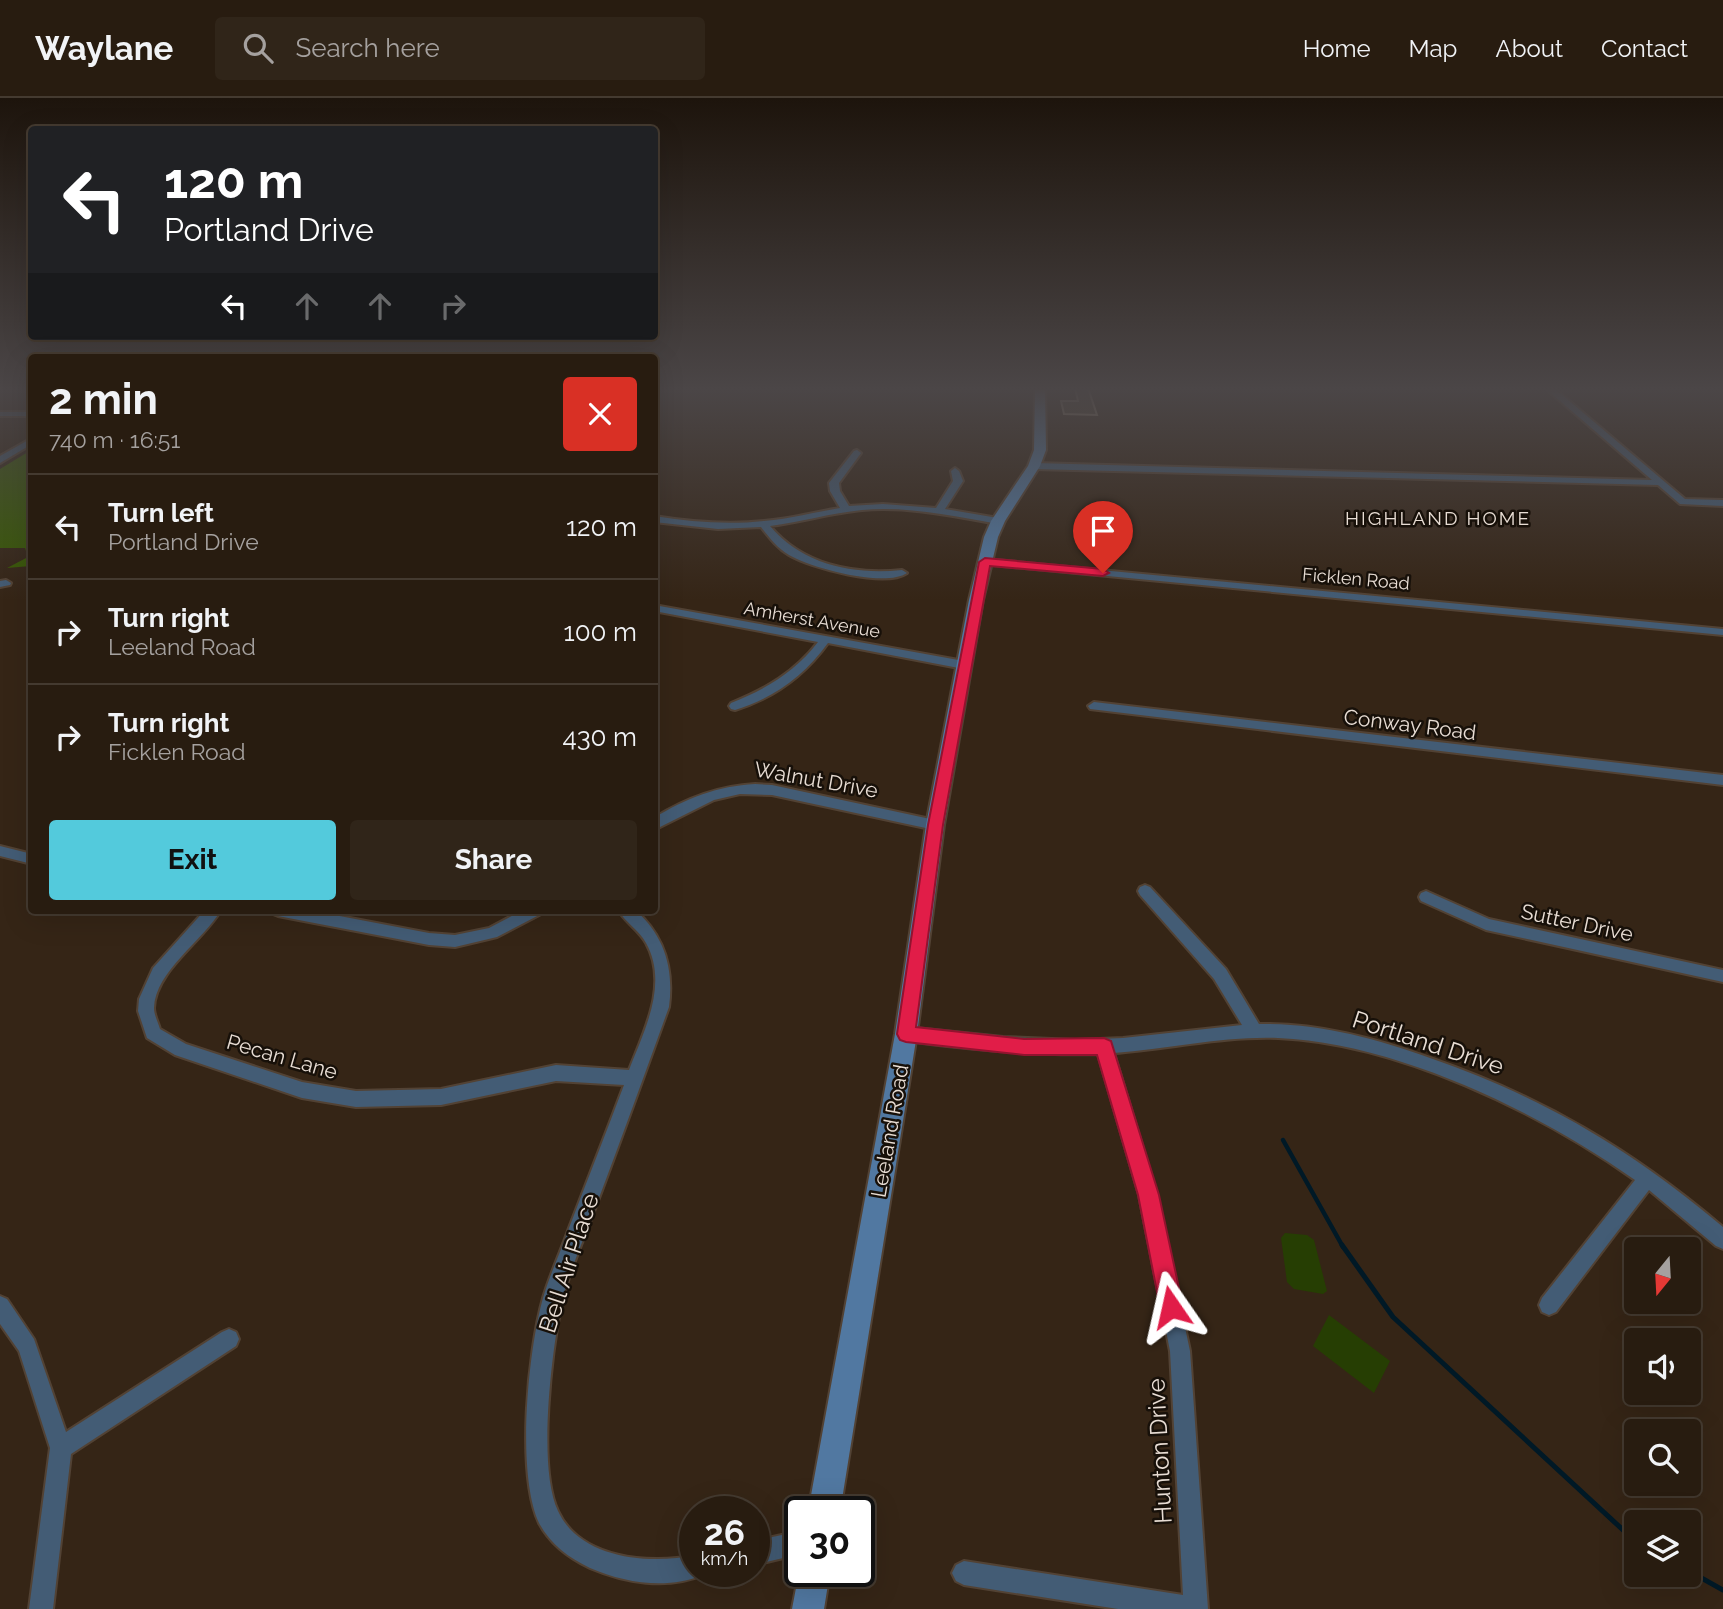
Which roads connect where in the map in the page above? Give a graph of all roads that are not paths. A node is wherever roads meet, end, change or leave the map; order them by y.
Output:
1 (853, 459) edge
2 (1036, 459) edge
3 (1629, 459) edge
4 (1034, 466) junction
5 (955, 471) dead end
6 (1657, 483) junction
7 (1723, 503) edge
8 (846, 509) junction
9 (939, 511) junction
10 (658, 520) edge
11 (998, 521) junction
12 (764, 525) junction
13 (985, 562) junction
14 (902, 573) dead end
15 (658, 609) edge
16 (1723, 632) edge
17 (825, 640) junction
18 (964, 665) junction
19 (735, 706) dead end
20 (1094, 706) dead end
21 (1723, 780) edge
22 (658, 823) edge
23 (935, 825) junction
24 (0, 851) edge
25 (28, 858) edge
26 (1145, 891) dead end
27 (1426, 897) dead end
28 (211, 914) edge
29 (298, 914) edge
30 (528, 914) edge
31 (630, 914) edge
32 (1723, 976) edge
33 (1255, 1032) junction
34 (906, 1034) junction
35 (1104, 1046) junction
36 (634, 1078) junction
37 (1648, 1177) junction
38 (1723, 1239) edge
39 (1549, 1305) dead end
40 (0, 1306) edge
41 (229, 1339) dead end
42 (61, 1448) junction
43 (827, 1496) edge
44 (679, 1569) edge
45 (964, 1573) dead end
46 (812, 1587) edge
47 (41, 1609) edge
48 (808, 1609) edge
49 (1195, 1609) edge

1 - 8 street
2 - 4 main road, Leeland Road
3 - 6 street
4 - 6 street
4 - 11 main road, Leeland Road
5 - 9 street
6 - 7 street
8 - 9 street
8 - 12 street
9 - 11 street
10 - 12 street
11 - 13 main road, Leeland Road
12 - 14 street
13 - 16 street, Ficklen Road
13 - 18 main road, Leeland Road
15 - 17 street, Amherst Avenue
17 - 18 street, Amherst Avenue
17 - 19 street
18 - 23 main road, Leeland Road
20 - 21 street, Conway Road
22 - 23 street, Walnut Drive
23 - 34 main road, Leeland Road
24 - 25 street
26 - 33 street
27 - 32 street, Sutter Drive
28 - 36 street, Pecan Lane
29 - 30 street
31 - 36 street, Bell Air Place
33 - 35 street, Portland Drive
33 - 37 street, Portland Drive
34 - 35 street, Portland Drive
34 - 43 main road, Leeland Road
35 - 49 street, Hunton Drive
36 - 44 street, Bell Air Place
37 - 38 street, Portland Drive
37 - 39 street
40 - 42 street
41 - 42 street
42 - 47 street
45 - 49 street
46 - 48 main road

